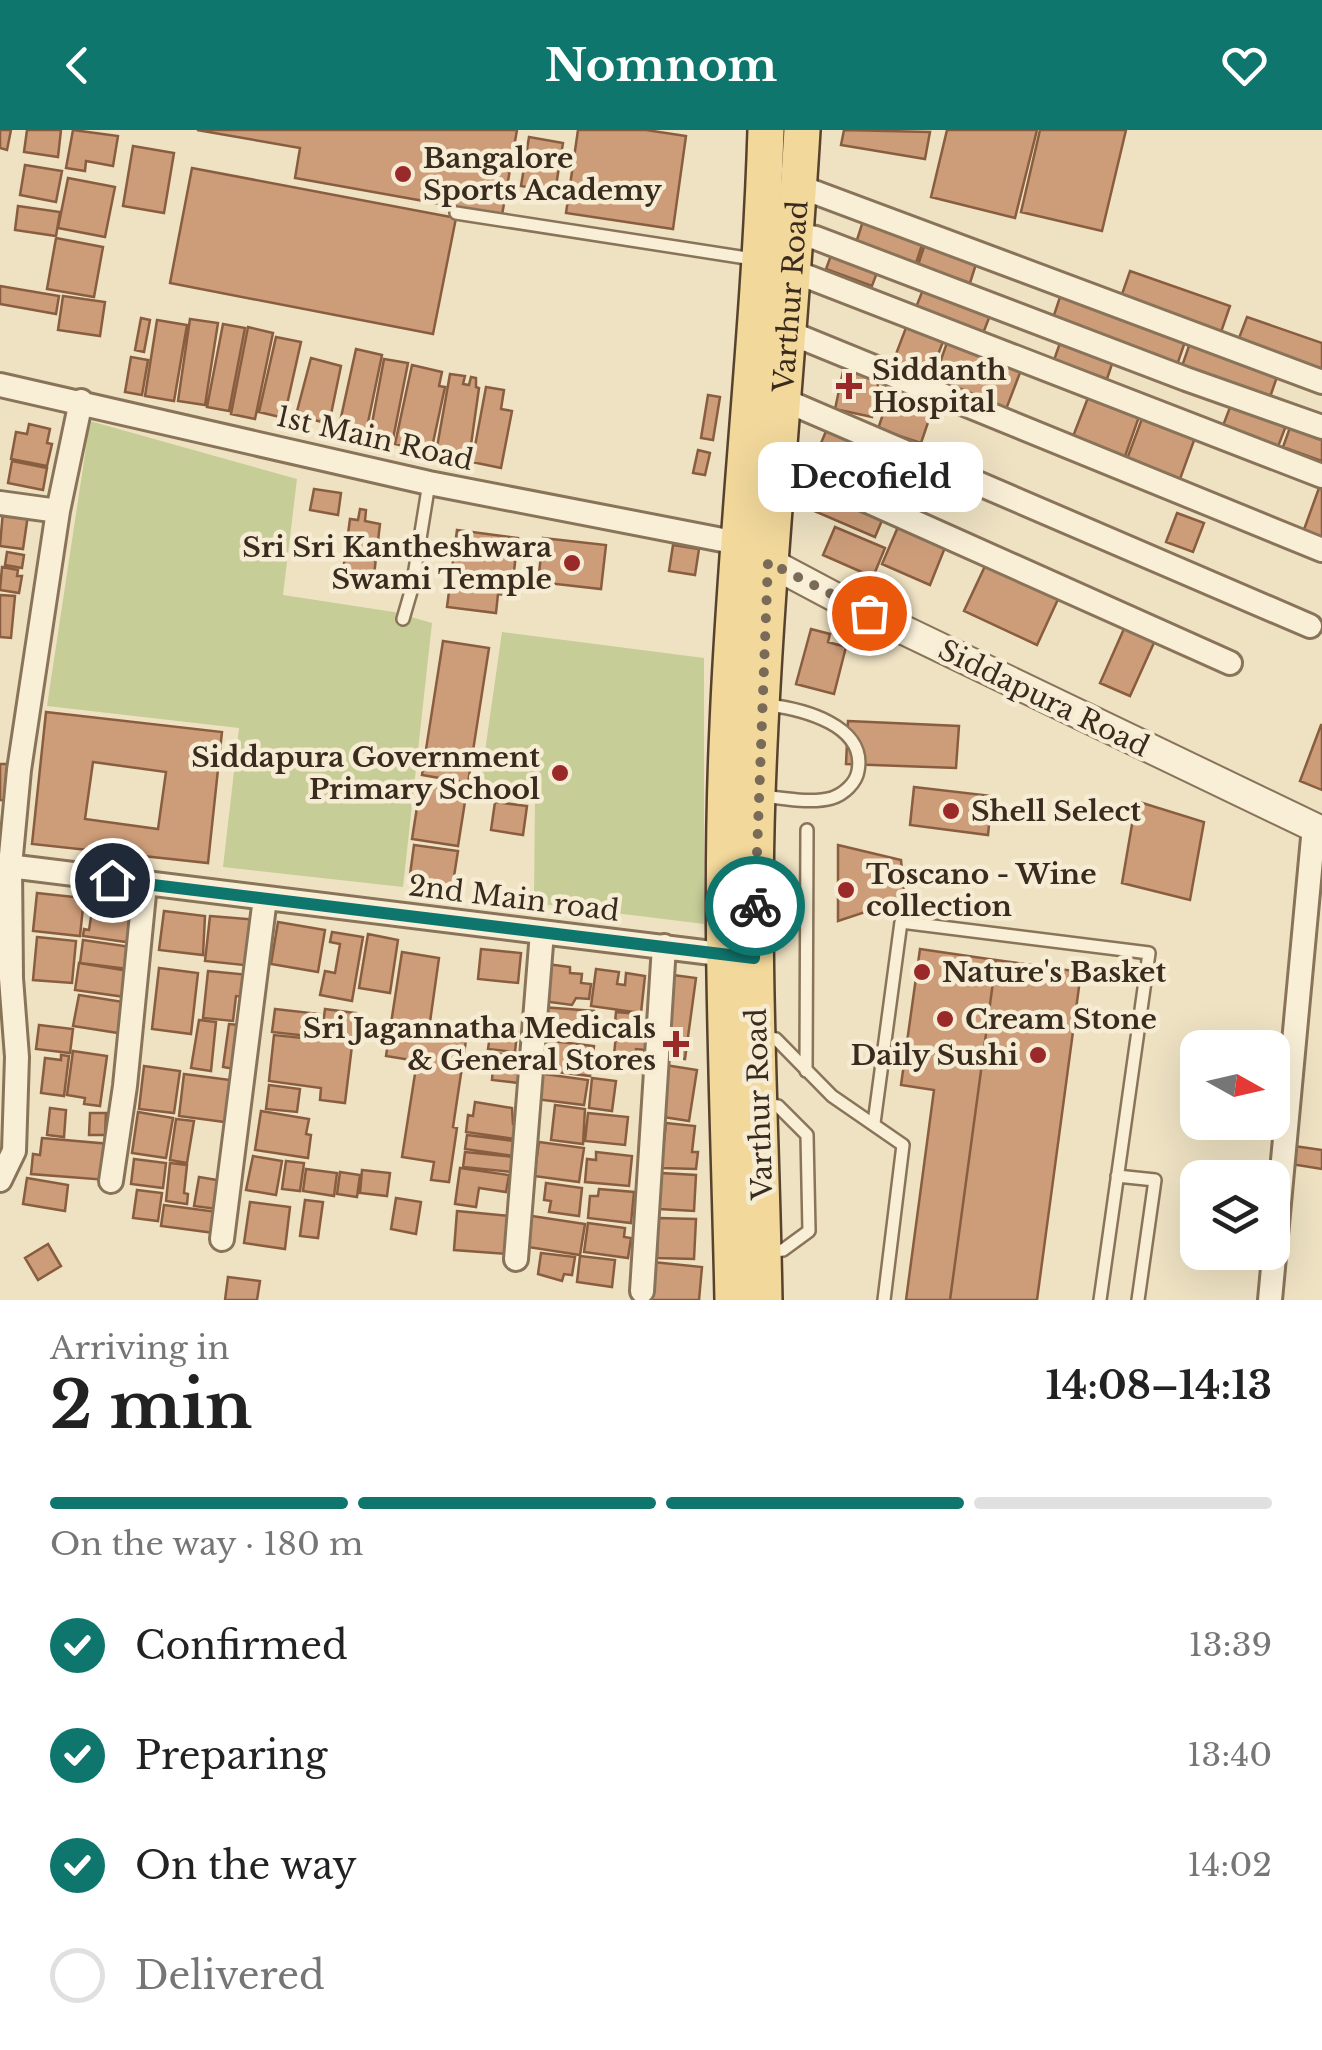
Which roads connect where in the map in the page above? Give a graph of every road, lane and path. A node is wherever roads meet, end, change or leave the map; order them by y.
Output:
1 (766, 130) edge
2 (802, 130) edge
3 (798, 186) junction
4 (456, 213) dead end
5 (796, 234) junction
6 (778, 266) junction
7 (788, 332) junction
8 (1322, 382) edge
9 (0, 385) edge
10 (784, 400) junction
11 (80, 401) junction
12 (1322, 427) edge
13 (778, 460) junction
14 (1322, 476) edge
15 (429, 483) junction
16 (0, 503) edge
17 (58, 511) junction
18 (738, 542) junction
19 (1322, 550) edge
20 (768, 562) junction
21 (403, 619) dead end
22 (1310, 626) dead end
23 (1230, 664) dead end
24 (761, 705) junction
25 (757, 796) junction
26 (1318, 829) edge
27 (807, 830) dead end
28 (5, 866) edge
29 (146, 884) junction
30 (265, 898) junction
31 (542, 932) junction
32 (664, 946) junction
33 (739, 956) junction
34 (758, 1036) junction
35 (806, 1071) junction
36 (874, 1123) junction
37 (1118, 1176) junction
38 (0, 1180) edge
39 (111, 1182) dead end
40 (222, 1239) dead end
41 (516, 1259) dead end
42 (642, 1291) dead end
43 (733, 1300) edge
44 (764, 1300) edge
45 (884, 1300) edge
46 (1100, 1300) edge
47 (1138, 1300) edge
48 (1270, 1300) edge

1 - 6 main road, Varthur Road
2 - 3 main road, Varthur Road
3 - 5 main road, Varthur Road
3 - 8 street
4 - 6 lane
5 - 6 main road, Varthur Road
5 - 12 street
6 - 7 main road, Varthur Road
6 - 14 street
6 - 18 main road, Varthur Road
7 - 10 main road, Varthur Road
7 - 19 street
9 - 11 street, 1st Main Road
10 - 13 main road, Varthur Road
10 - 22 street
11 - 15 street, 1st Main Road
11 - 17 street
13 - 20 main road, Varthur Road
13 - 23 street
15 - 18 street, 1st Main Road
15 - 21 lane
16 - 17 street
17 - 28 street
18 - 33 main road, Varthur Road
20 - 24 main road, Varthur Road
20 - 26 street, Siddapura Road
24 - 25 main road, Varthur Road
24 - 25 lane
25 - 33 main road, Varthur Road
26 - 48 street
27 - 35 lane
28 - 29 street
28 - 38 street
29 - 30 street
29 - 39 street
30 - 31 street, 2nd Main road
30 - 40 street
31 - 32 street, 2nd Main road
31 - 41 street
32 - 33 street, 2nd Main road
32 - 42 street
33 - 34 main road, Varthur Road
33 - 43 main road, Varthur Road
34 - 35 lane
34 - 44 main road, Varthur Road
35 - 36 lane
36 - 37 lane
36 - 45 lane
37 - 46 lane
37 - 47 lane

